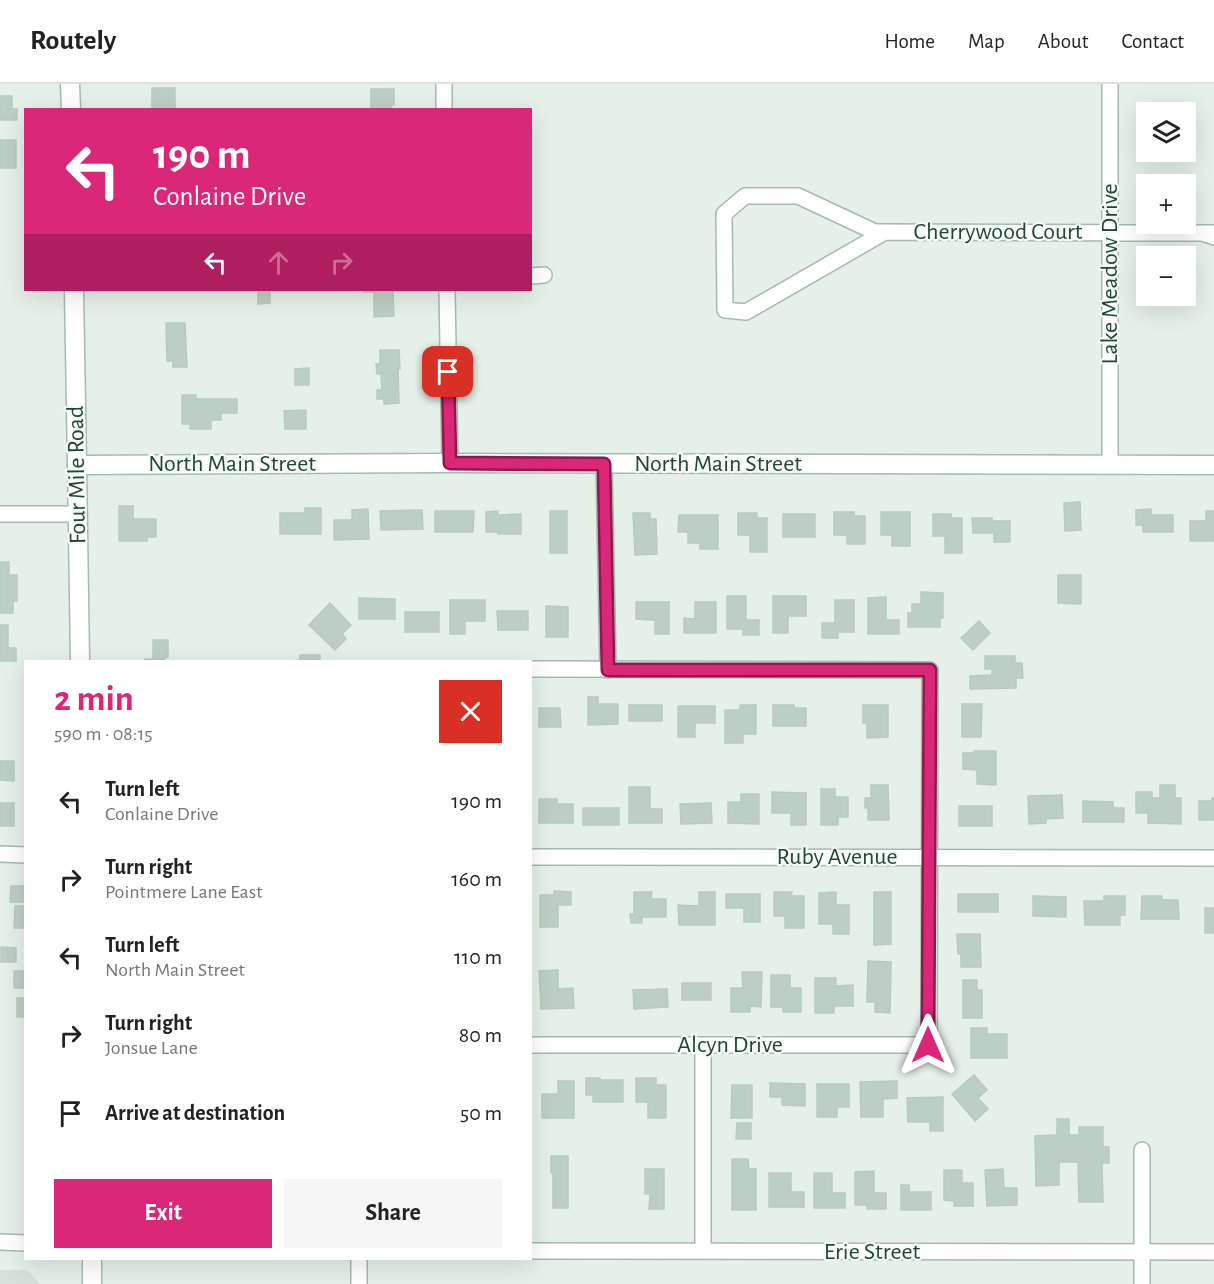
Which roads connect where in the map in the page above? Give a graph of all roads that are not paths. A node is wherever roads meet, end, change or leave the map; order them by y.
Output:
1 (70, 84) edge
2 (444, 84) edge
3 (1110, 84) edge
4 (71, 108) edge
5 (444, 108) edge
6 (885, 232) junction
7 (1110, 232) junction
8 (1210, 234) edge
9 (74, 291) edge
10 (447, 291) edge
11 (450, 463) junction
12 (604, 464) junction
13 (77, 465) junction
14 (1110, 465) junction
15 (1214, 465) edge
16 (0, 513) edge
17 (78, 514) junction
18 (80, 660) edge
19 (532, 669) edge
20 (608, 670) junction
21 (0, 855) edge
22 (24, 855) edge
23 (532, 857) edge
24 (929, 858) junction
25 (1214, 858) edge
26 (532, 1045) edge
27 (703, 1045) junction
28 (1142, 1150) dead end
29 (0, 1242) edge
30 (24, 1243) edge
31 (532, 1251) edge
32 (703, 1251) junction
33 (1141, 1252) junction
34 (1214, 1252) edge
35 (92, 1260) edge
36 (359, 1260) edge
37 (92, 1284) edge
38 (359, 1284) edge
39 (1142, 1284) edge

1 - 4 main road
2 - 5 street
3 - 7 street, Lake Meadow Drive
6 - 6 street, Cherrywood Court
6 - 7 street, Cherrywood Court
7 - 8 street, Cherrywood Court
7 - 14 street, Lake Meadow Drive
9 - 13 main road, Four Mile Road
10 - 11 street
11 - 12 main road, North Main Street
11 - 13 main road, North Main Street
12 - 14 main road, North Main Street
12 - 20 street
13 - 17 main road, Four Mile Road
14 - 15 main road, North Main Street
16 - 17 street
17 - 18 main road, Four Mile Road
19 - 20 street
20 - 24 street
21 - 22 street
23 - 24 street, Ruby Avenue
24 - 25 street, Ruby Avenue
24 - 27 street, Alcyn Drive
26 - 27 street, Alcyn Drive
27 - 32 street
28 - 33 street
29 - 30 street
31 - 32 street, Erie Street
32 - 33 street, Erie Street
33 - 34 street, Erie Street
33 - 39 street
35 - 37 main road
36 - 38 street

